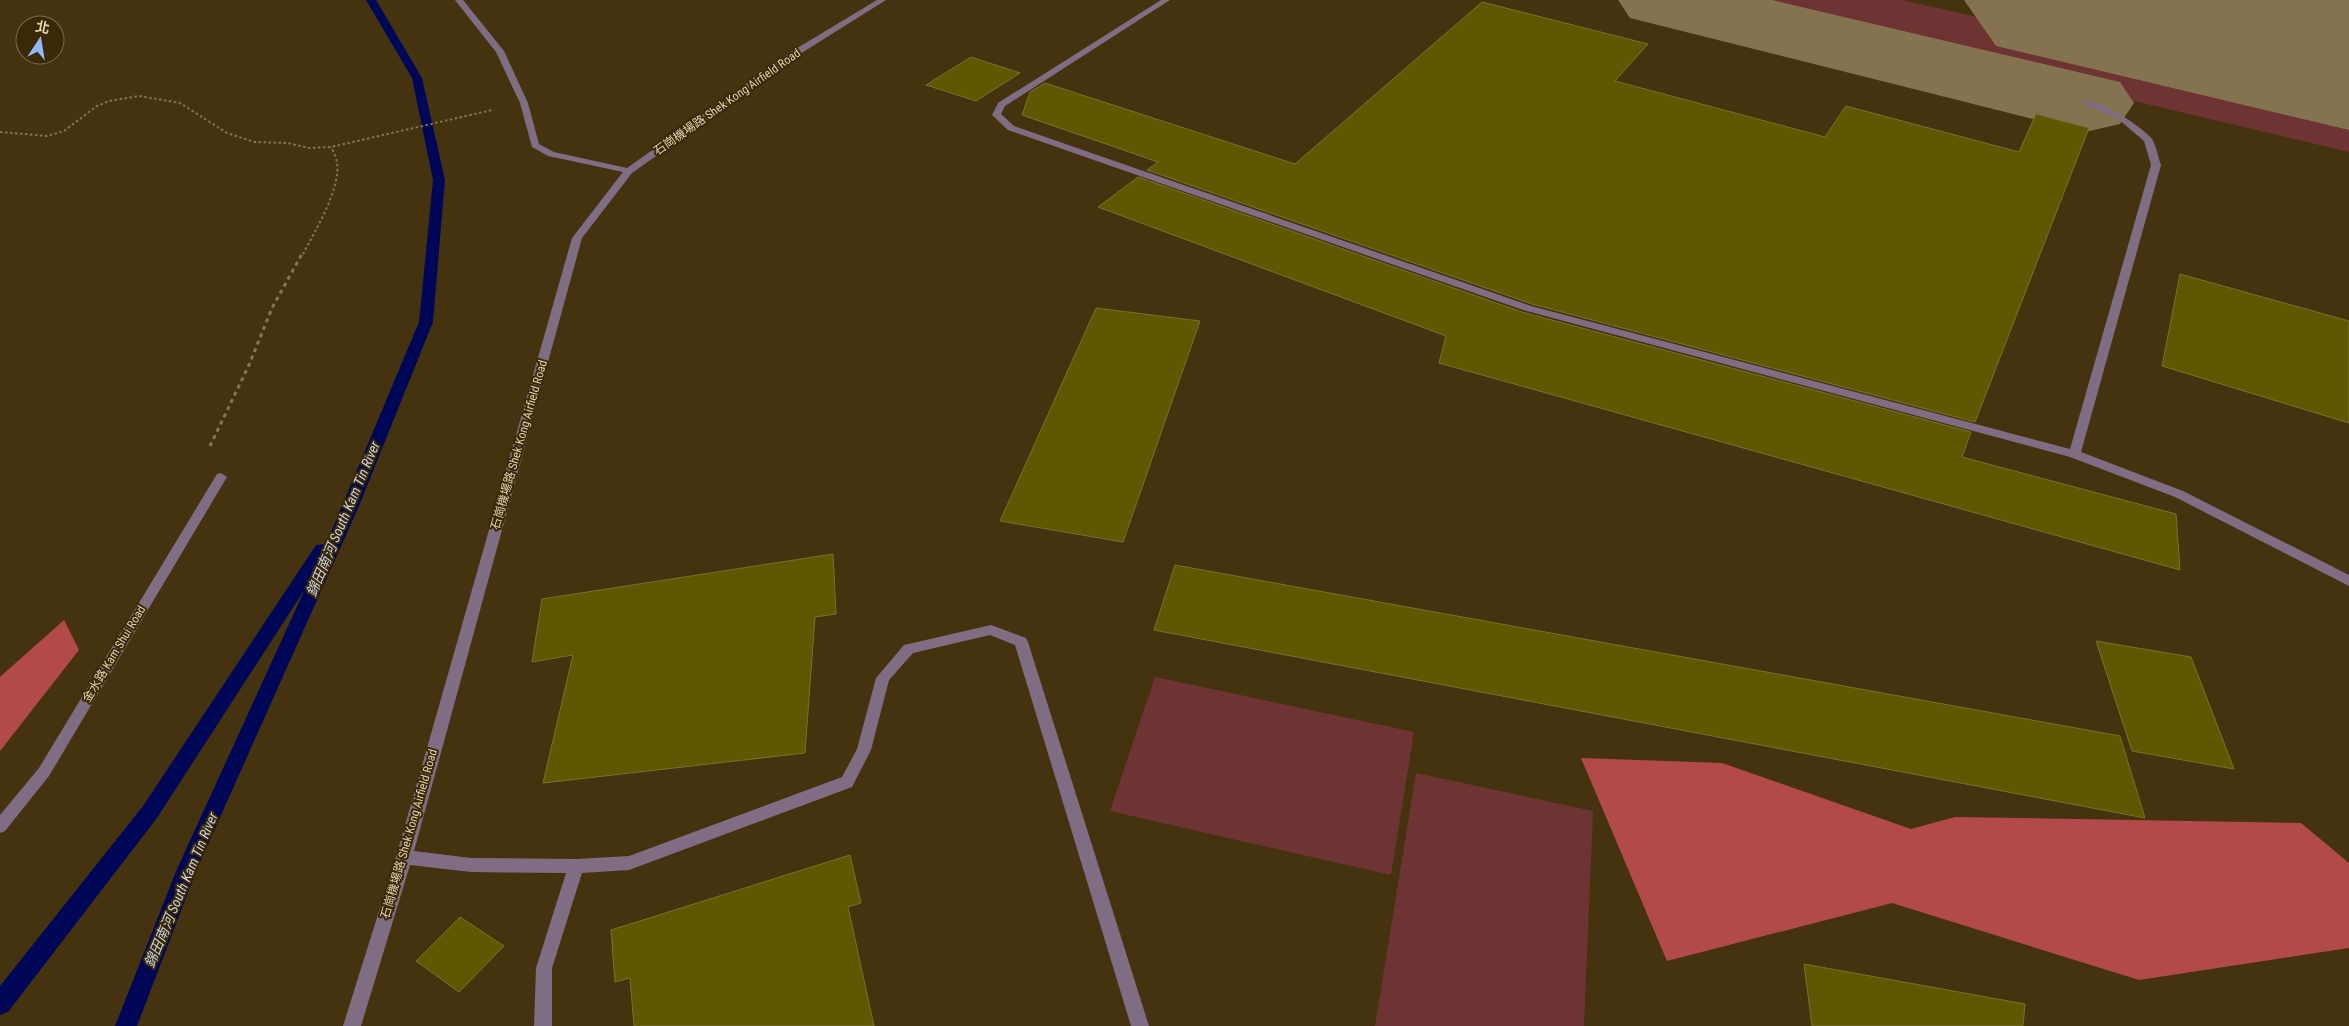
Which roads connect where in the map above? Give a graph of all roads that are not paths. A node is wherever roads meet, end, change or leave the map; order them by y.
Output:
1 (459, 0) edge
2 (882, 0) edge
3 (1166, 0) edge
4 (2085, 104) dead end
5 (629, 171) junction
6 (2074, 454) junction
7 (220, 477) road end
8 (2349, 581) edge
9 (0, 826) edge
10 (404, 857) junction
11 (576, 866) junction
12 (352, 1026) edge
13 (543, 1026) edge
14 (1140, 1026) edge

1 - 5 street
2 - 5 street, 石崗機場路 Shek Kong Airfield Road
3 - 6 street
4 - 6 street
5 - 10 street, 石崗機場路 Shek Kong Airfield Road
6 - 8 street
7 - 9 street, 金水路 Kam Shui Road
10 - 11 street
10 - 12 street, 石崗機場路 Shek Kong Airfield Road
11 - 13 street
11 - 14 street

